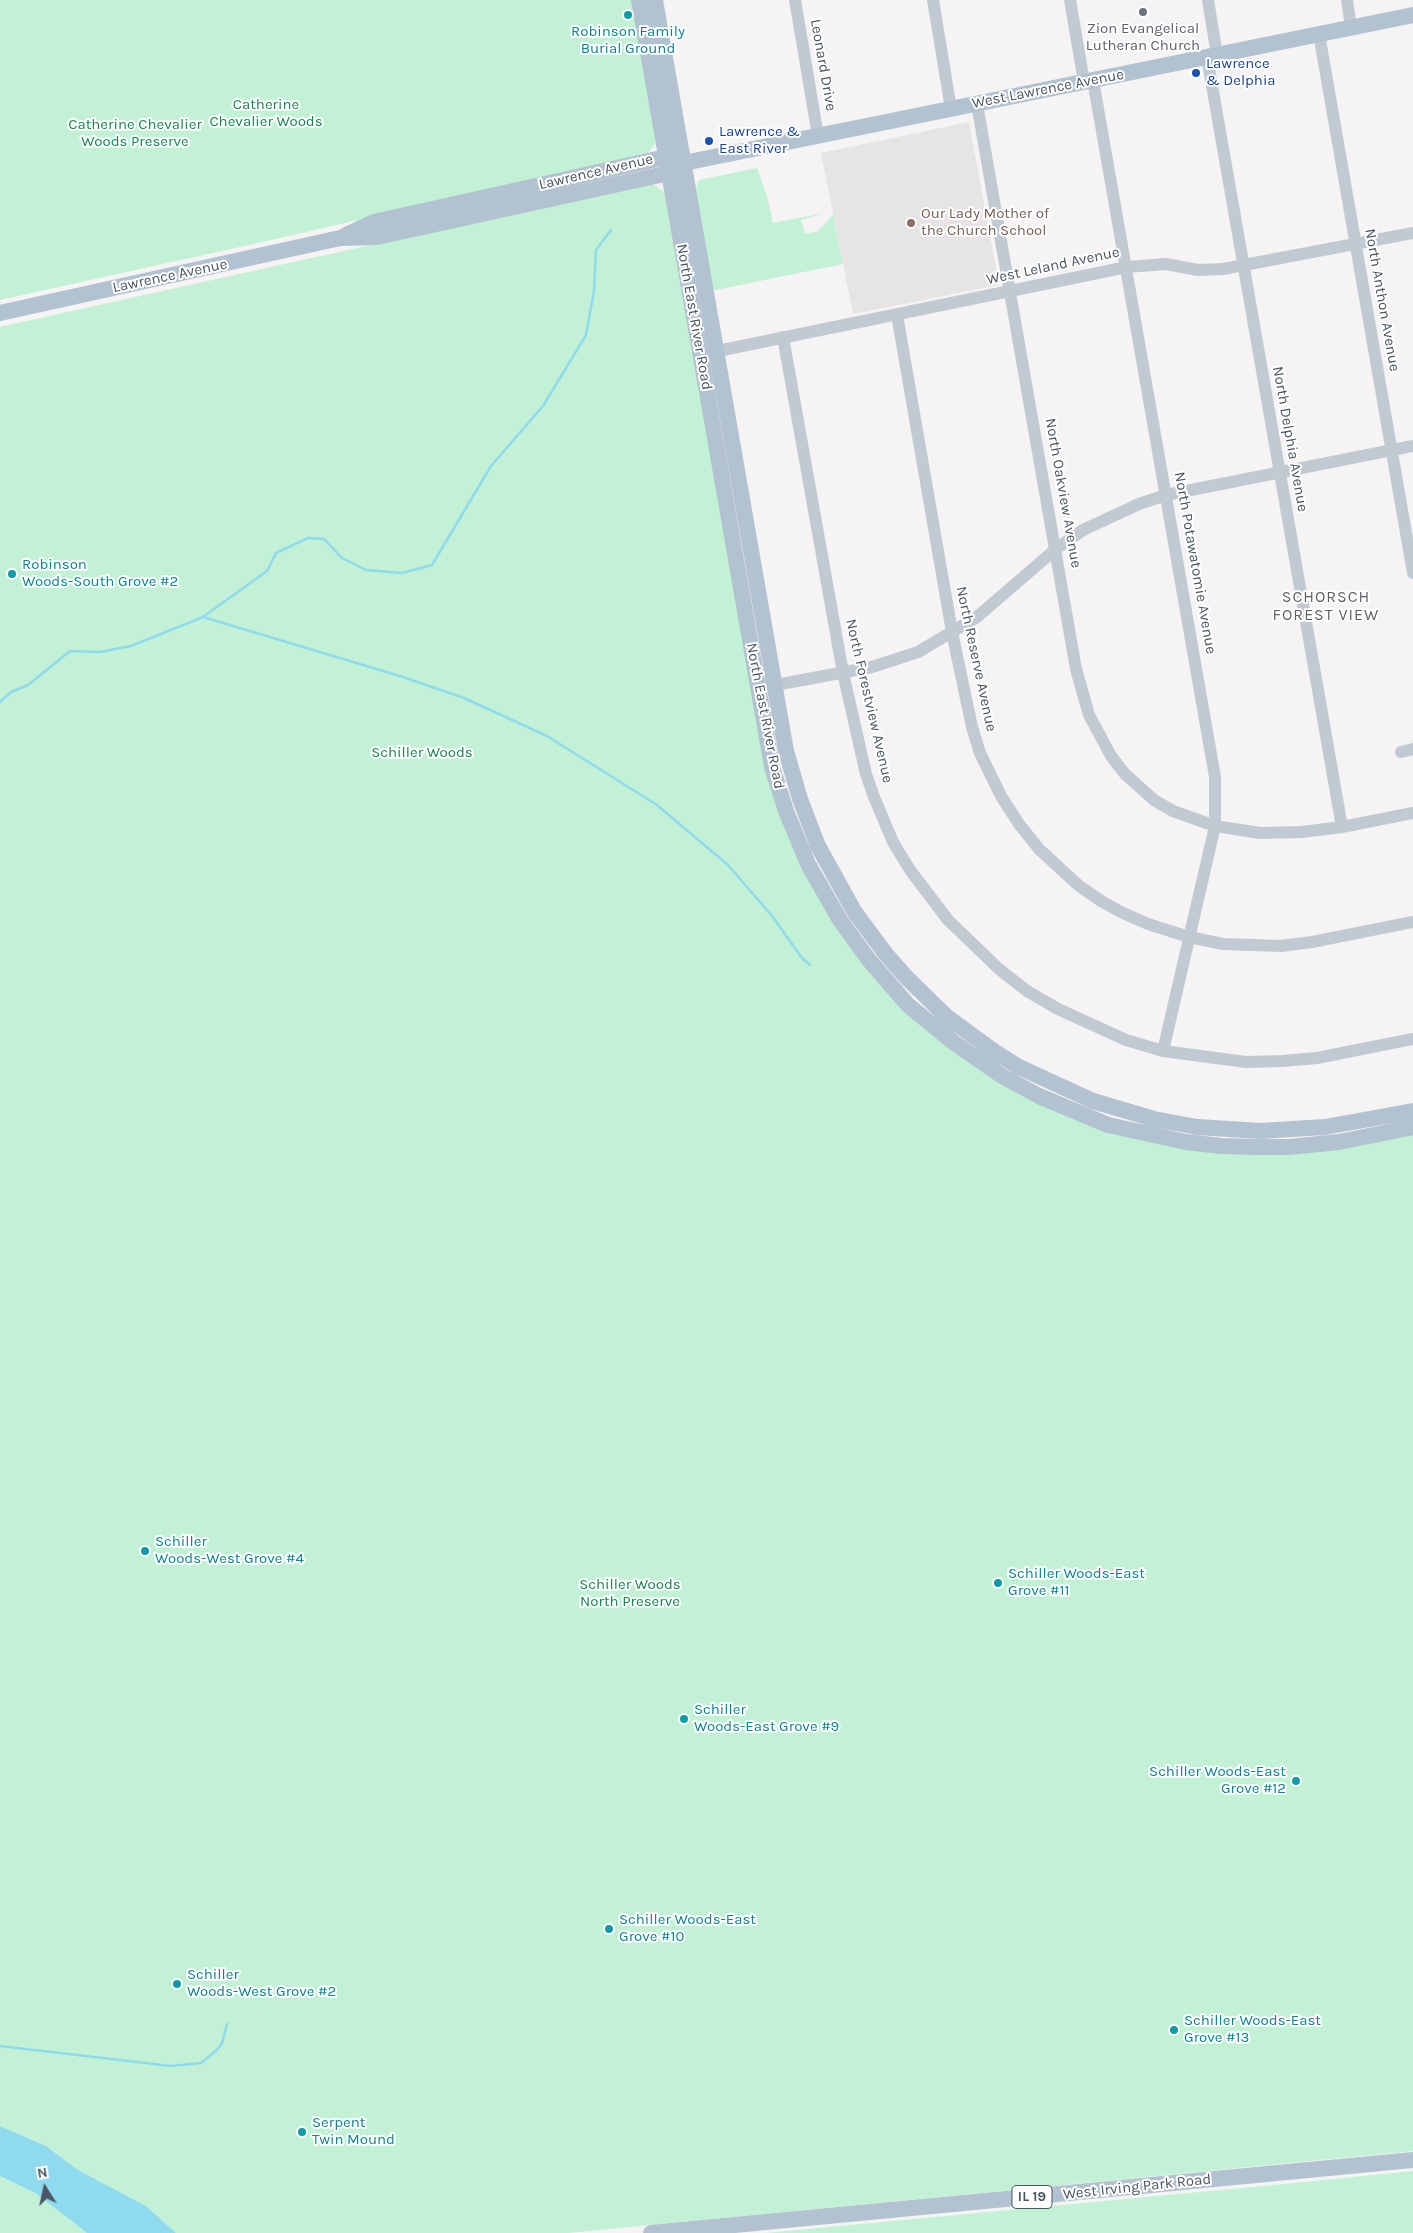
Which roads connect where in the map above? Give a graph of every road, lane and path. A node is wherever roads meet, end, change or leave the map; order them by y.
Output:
1 (639, 0) edge
2 (655, 0) edge
3 (795, 0) edge
4 (933, 0) edge
5 (1070, 0) edge
6 (1208, 0) edge
7 (1347, 0) edge
8 (1413, 15) edge
9 (1351, 28) junction
10 (1319, 34) junction
11 (1212, 56) junction
12 (1089, 81) junction
13 (977, 104) junction
14 (951, 109) junction
15 (818, 136) junction
16 (684, 163) junction
17 (668, 165) junction
18 (1413, 233) edge
19 (1355, 244) junction
20 (1244, 265) junction
21 (1127, 267) junction
22 (1011, 291) junction
23 (0, 313) edge
24 (897, 314) junction
25 (783, 337) junction
26 (716, 351) junction
27 (700, 354) junction
28 (1413, 446) edge
29 (1393, 450) junction
30 (1280, 473) junction
31 (1166, 495) junction
32 (1056, 548) junction
33 (1413, 572) edge
34 (952, 632) junction
35 (843, 673) junction
36 (766, 687) junction
37 (1413, 813) edge
38 (1215, 826) junction
39 (1342, 827) junction
40 (1413, 922) edge
41 (1190, 937) junction
42 (1413, 1039) edge
43 (1163, 1051) junction
44 (1413, 1110) edge
45 (1413, 1127) edge
46 (1357, 1130) junction
47 (1413, 2160) edge
48 (652, 2233) edge

1 - 17 main road, North East River Road
2 - 16 main road, North East River Road
3 - 15 street, Leonard Drive
4 - 14 street
5 - 12 street, North Potawatomie Avenue
6 - 11 street, North Delphia Avenue
7 - 9 street
8 - 9 main road, West Lawrence Avenue
9 - 10 main road, West Lawrence Avenue
10 - 11 main road, West Lawrence Avenue
10 - 19 street, North Anthon Avenue
11 - 12 main road, West Lawrence Avenue
11 - 20 street, North Delphia Avenue
12 - 13 main road, West Lawrence Avenue
12 - 21 street, North Potawatomie Avenue
13 - 14 main road, West Lawrence Avenue
13 - 22 street, North Oakview Avenue
14 - 15 main road, West Lawrence Avenue
15 - 16 main road, West Lawrence Avenue
16 - 17 main road, Lawrence Avenue
16 - 26 main road, North East River Road
17 - 23 main road, Lawrence Avenue
17 - 27 main road, North East River Road
18 - 19 street, West Leland Avenue
19 - 20 street, West Leland Avenue
19 - 29 street, North Anthon Avenue
20 - 21 street, West Leland Avenue
20 - 30 street, North Delphia Avenue
21 - 22 street, West Leland Avenue
21 - 31 street, North Potawatomie Avenue
22 - 24 street, West Leland Avenue
22 - 32 street, North Oakview Avenue
24 - 25 street, West Leland Avenue
24 - 34 street, North Reserve Avenue
25 - 26 street, West Leland Avenue
25 - 35 street, North Forestview Avenue
26 - 27 street, West Leland Avenue
26 - 36 main road, North East River Road
27 - 36 main road, North East River Road
28 - 29 street
29 - 30 street
29 - 33 street, North Anthon Avenue
30 - 31 street
30 - 39 street, North Delphia Avenue
31 - 32 street
31 - 38 street, North Potawatomie Avenue
32 - 34 street
32 - 38 street, North Oakview Avenue
34 - 35 street
34 - 41 street, North Reserve Avenue
35 - 36 street
35 - 43 street, North Forestview Avenue
36 - 46 main road, North East River Road
37 - 39 street, North Oakview Avenue
38 - 39 street, North Oakview Avenue
38 - 41 street, North Potawatomie Avenue
40 - 41 street, North Reserve Avenue
41 - 43 street, North Potawatomie Avenue
42 - 43 street, North Forestview Avenue
44 - 46 main road
45 - 46 main road
47 - 48 main road, West Irving Park Road / IL 19

